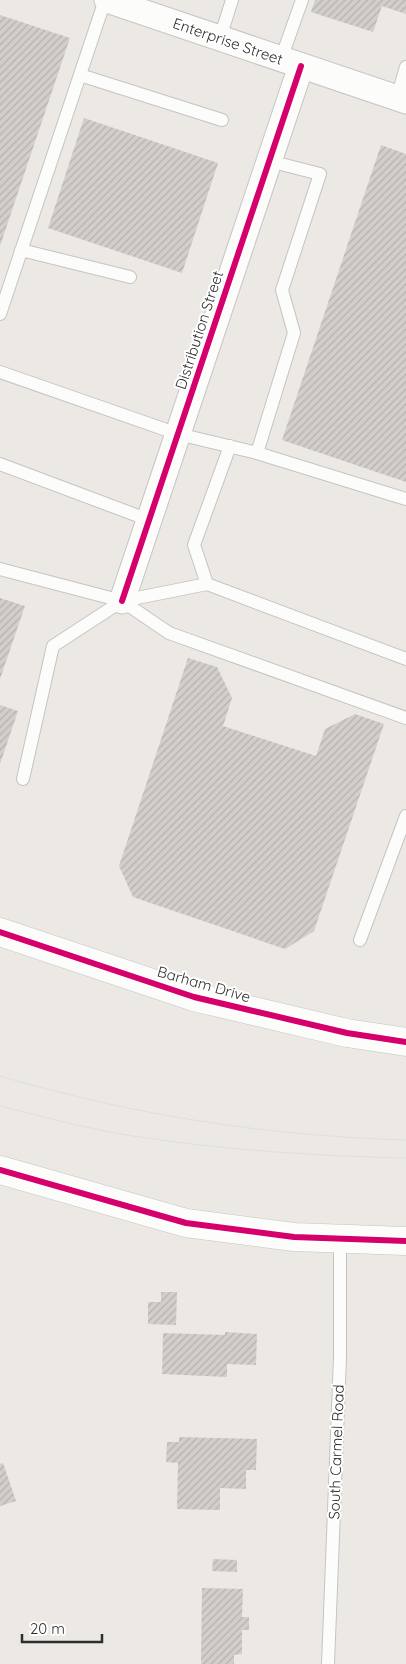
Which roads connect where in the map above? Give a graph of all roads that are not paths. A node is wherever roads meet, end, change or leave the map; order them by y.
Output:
1 (106, 0) edge
2 (232, 0) edge
3 (302, 0) edge
4 (220, 38) junction
5 (291, 62) junction
6 (406, 66) edge
7 (80, 75) junction
8 (402, 100) edge
9 (222, 120) dead end
10 (269, 161) junction
11 (21, 250) junction
12 (130, 277) dead end
13 (0, 314) edge
14 (0, 372) edge
15 (178, 434) junction
16 (230, 446) junction
17 (257, 452) junction
18 (0, 464) edge
19 (406, 498) edge
20 (149, 520) junction
21 (0, 568) edge
22 (207, 584) junction
23 (122, 601) junction
24 (406, 659) edge
25 (406, 718) edge
26 (23, 780) dead end
27 (406, 816) edge
28 (0, 932) edge
29 (360, 940) dead end
30 (406, 1042) edge
31 (0, 1170) edge
32 (340, 1240) junction
33 (406, 1241) edge
34 (328, 1664) edge

1 - 4 street, Enterprise Street
1 - 7 lane
2 - 4 lane
3 - 5 lane
4 - 5 street, Enterprise Street
5 - 8 street, Enterprise Street
5 - 10 street, Distribution Street
6 - 8 lane
7 - 9 lane
7 - 11 lane
10 - 15 street, Distribution Street
10 - 17 lane
11 - 12 lane
11 - 13 lane
14 - 15 lane
15 - 16 lane
15 - 20 street, Distribution Street
16 - 17 lane
16 - 22 lane
17 - 19 lane
18 - 20 lane
20 - 23 street, Distribution Street
21 - 23 lane
22 - 23 lane
22 - 24 lane
23 - 25 lane
23 - 26 lane
27 - 29 lane
28 - 30 main road, Barham Drive
31 - 32 main road
32 - 33 main road
32 - 34 lane, South Carmel Road

